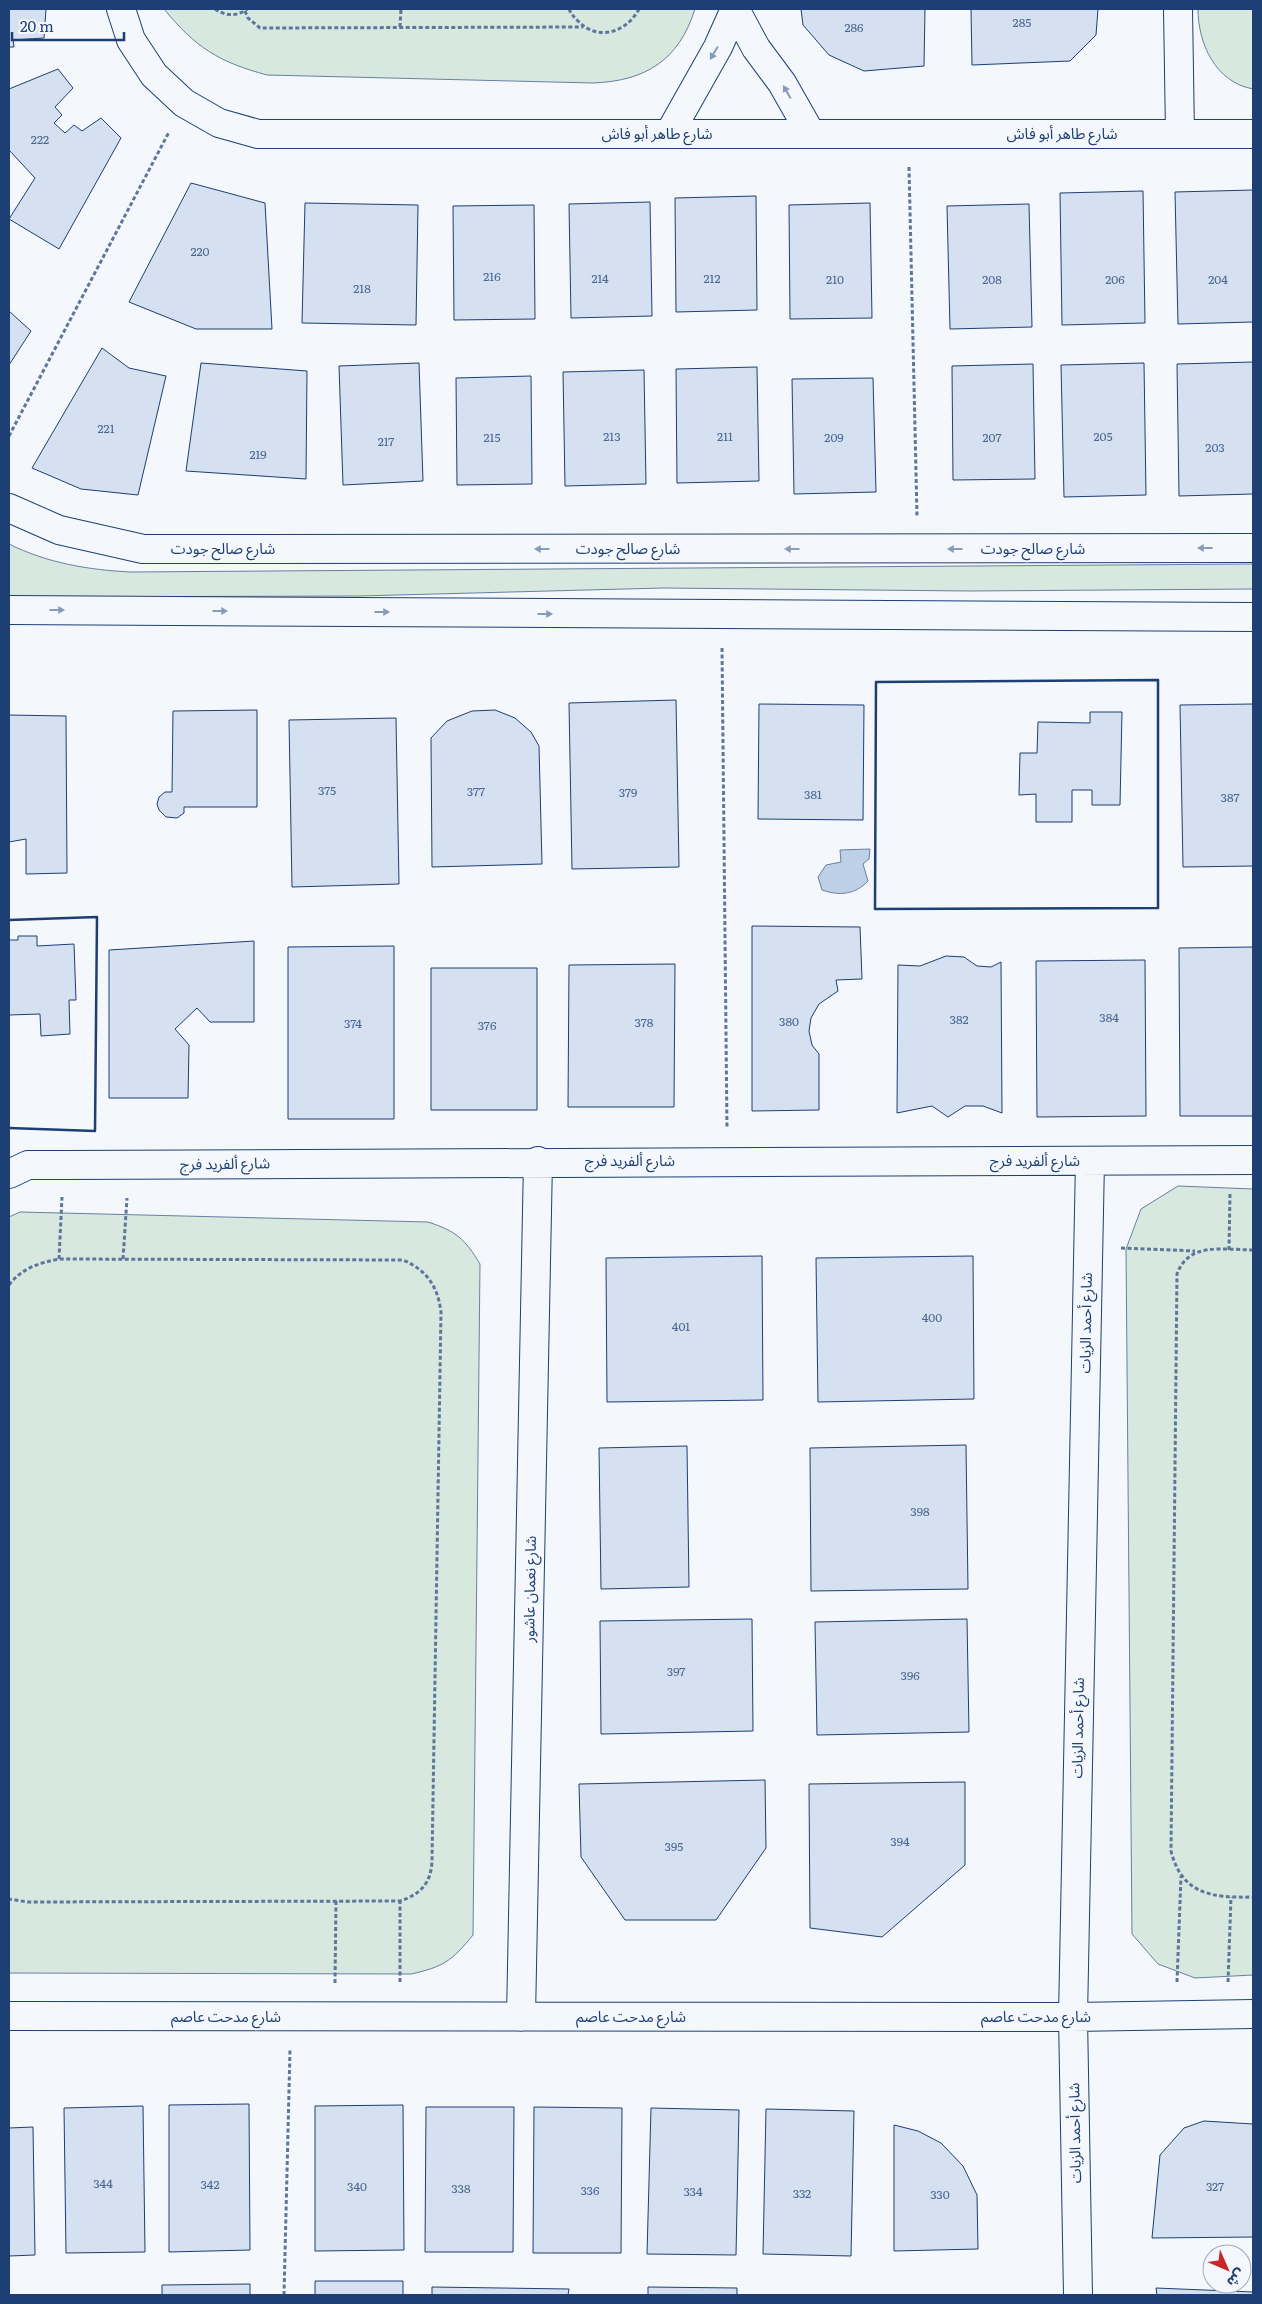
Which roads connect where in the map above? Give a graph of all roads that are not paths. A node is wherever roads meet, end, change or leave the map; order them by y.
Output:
1 (121, 9) edge
2 (735, 9) edge
3 (1178, 9) edge
4 (668, 134) junction
5 (811, 134) junction
6 (1180, 134) junction
7 (1253, 134) edge
8 (9, 508) edge
9 (1253, 548) edge
10 (9, 610) edge
11 (1253, 617) edge
12 (1242, 1160) edge
13 (538, 1161) junction
14 (1090, 1161) junction
15 (9, 1174) edge
16 (1240, 2014) edge
17 (9, 2016) edge
18 (521, 2017) junction
19 (1072, 2017) junction
20 (1078, 2295) edge

1 - 4 street, شارع طاهر أبو فاش
2 -> 4 street
5 -> 2 street
3 - 6 street
4 - 5 street, شارع طاهر أبو فاش
5 - 6 street, شارع طاهر أبو فاش
6 - 7 street, شارع طاهر أبو فاش
9 -> 8 street, شارع صالح جودت
10 -> 11 street
12 - 14 street, شارع ألفريد فرج
13 - 14 street, شارع ألفريد فرج
13 - 15 street, شارع ألفريد فرج
13 - 18 street, شارع نعمان عاشور
14 - 19 street, شارع أحمد الزيات
16 - 19 street, شارع مدحت عاصم
17 - 18 street, شارع مدحت عاصم
18 - 19 street, شارع مدحت عاصم
19 - 20 street, شارع أحمد الزيات

